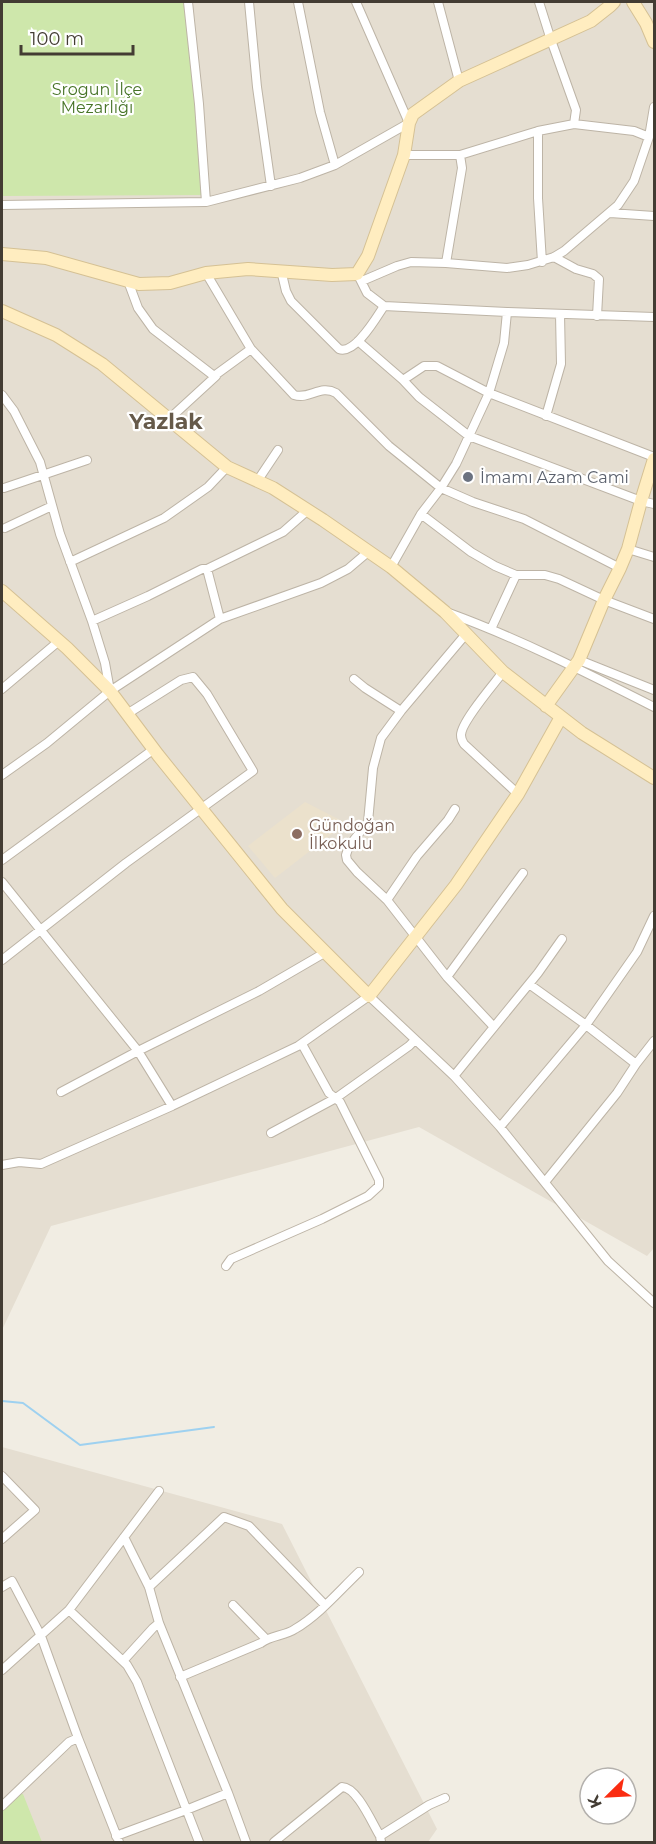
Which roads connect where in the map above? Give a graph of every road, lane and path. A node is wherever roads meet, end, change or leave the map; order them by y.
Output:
1 (188, 2) edge
2 (249, 2) edge
3 (298, 2) edge
4 (356, 2) edge
5 (438, 2) edge
6 (539, 2) edge
7 (614, 2) edge
8 (633, 2) edge
9 (551, 40) junction
10 (654, 42) edge
11 (459, 81) junction
12 (654, 107) edge
13 (409, 123) junction
14 (574, 124) junction
15 (538, 131) junction
16 (649, 137) junction
17 (404, 155) junction
18 (460, 155) junction
19 (335, 165) junction
20 (271, 186) junction
21 (206, 202) junction
22 (2, 205) edge
23 (610, 213) junction
24 (654, 216) edge
25 (2, 254) edge
26 (554, 257) junction
27 (542, 262) junction
28 (446, 263) junction
29 (281, 270) junction
30 (206, 273) junction
31 (359, 277) junction
32 (128, 281) junction
33 (384, 306) junction
34 (2, 311) edge
35 (507, 312) junction
36 (560, 314) junction
37 (597, 316) junction
38 (654, 317) edge
39 (358, 341) junction
40 (251, 350) junction
41 (214, 376) junction
42 (403, 380) junction
43 (489, 393) junction
44 (2, 396) edge
45 (546, 416) junction
46 (168, 420) junction
47 (469, 436) junction
48 (278, 450) dead end
49 (654, 458) edge
50 (87, 460) dead end
51 (227, 467) junction
52 (44, 474) junction
53 (258, 480) junction
54 (4, 488) dead end
55 (441, 488) junction
56 (640, 501) junction
57 (654, 504) edge
58 (52, 506) junction
59 (308, 510) junction
60 (421, 514) junction
61 (5, 528) dead end
62 (628, 549) junction
63 (368, 552) junction
64 (654, 557) edge
65 (70, 562) junction
66 (391, 567) junction
67 (620, 568) junction
68 (207, 569) junction
69 (516, 575) junction
70 (2, 591) edge
71 (604, 600) junction
72 (445, 612) junction
73 (220, 619) junction
74 (654, 619) edge
75 (92, 621) junction
76 (491, 629) junction
77 (466, 634) junction
78 (59, 641) junction
79 (577, 664) junction
80 (503, 672) junction
81 (354, 679) dead end
82 (2, 689) edge
83 (654, 690) edge
84 (110, 691) junction
85 (546, 706) junction
86 (654, 707) edge
87 (401, 711) junction
88 (127, 714) junction
89 (561, 717) junction
90 (154, 749) junction
91 (2, 776) edge
92 (654, 778) edge
93 (518, 794) junction
94 (202, 809) junction
95 (455, 809) dead end
96 (2, 860) edge
97 (523, 873) dead end
98 (2, 882) edge
99 (387, 900) junction
100 (654, 916) edge
101 (40, 930) junction
102 (414, 937) junction
103 (562, 939) dead end
104 (326, 952) junction
105 (2, 960) edge
106 (447, 977) junction
107 (529, 984) junction
108 (369, 996) junction
109 (586, 1025) junction
110 (494, 1027) junction
111 (415, 1040) junction
112 (654, 1041) edge
113 (302, 1044) junction
114 (138, 1051) junction
115 (636, 1064) junction
116 (454, 1076) junction
117 (61, 1092) dead end
118 (336, 1098) junction
119 (172, 1106) junction
120 (500, 1127) junction
121 (271, 1133) dead end
122 (2, 1165) edge
123 (545, 1182) junction
124 (226, 1266) dead end
125 (654, 1303) edge
126 (2, 1476) edge
127 (159, 1491) dead end
128 (124, 1537) junction
129 (2, 1539) edge
130 (359, 1572) dead end
131 (2, 1587) edge
132 (149, 1587) junction
133 (233, 1605) dead end
134 (325, 1605) junction
135 (69, 1610) junction
136 (159, 1623) junction
137 (40, 1636) junction
138 (266, 1639) junction
139 (123, 1661) junction
140 (2, 1670) edge
141 (180, 1677) junction
142 (78, 1738) junction
143 (228, 1793) junction
144 (445, 1798) dead end
145 (2, 1806) edge
146 (186, 1810) junction
147 (117, 1839) edge
148 (381, 1839) edge
149 (199, 1842) edge
150 (246, 1842) edge
151 (274, 1842) edge

1 - 21 street
2 - 20 street
3 - 19 street
4 - 13 street
5 - 11 street
6 - 9 street
7 - 9 street
8 - 10 street
9 - 11 street
9 - 14 street
11 - 13 street
12 - 16 street
13 - 17 street
13 - 19 street
14 - 15 street
14 - 16 street
15 - 18 street
15 - 27 street
16 - 23 street
17 - 18 street
17 - 31 street
18 - 28 street
19 - 20 street
20 - 21 street
21 - 22 street
23 - 24 street
23 - 26 street
25 - 32 street
26 - 27 street
26 - 37 street
27 - 28 street
28 - 31 street
29 - 30 street
29 - 31 street
29 - 39 street
30 - 32 street
30 - 40 street
31 - 33 street
32 - 41 street
33 - 35 street
33 - 39 street
34 - 46 street
35 - 36 street
35 - 43 street
36 - 37 street
36 - 45 street
37 - 38 street
39 - 42 street
40 - 41 street
40 - 55 street
41 - 46 street
42 - 43 street
42 - 47 street
43 - 45 street
43 - 47 street
44 - 52 street
45 - 49 street
46 - 51 street
47 - 55 street
47 - 56 street
48 - 53 street
49 - 56 street
50 - 52 street
51 - 53 street
51 - 65 street
52 - 54 street
52 - 58 street
53 - 59 street
55 - 60 street
55 - 67 street
56 - 57 street
56 - 62 street
58 - 61 street
58 - 65 street
59 - 63 street
59 - 68 street
60 - 66 street
60 - 69 street
62 - 64 street
62 - 67 street
63 - 66 street
63 - 73 street
65 - 75 street
66 - 72 street
67 - 71 street
68 - 73 street
68 - 75 street
69 - 71 street
69 - 76 street
70 - 78 street
71 - 74 street
71 - 79 street
72 - 76 street
72 - 77 street
73 - 84 street
75 - 84 street
76 - 79 street
77 - 80 street
77 - 87 street
78 - 82 street
78 - 84 street
79 - 83 street
79 - 85 street
79 - 86 street
80 - 85 street
80 - 93 street
81 - 87 street
84 - 88 street
84 - 91 street
85 - 89 street
87 - 99 street
88 - 90 street
88 - 94 street
89 - 92 street
89 - 93 street
90 - 94 street
90 - 96 street
93 - 102 street
94 - 101 street
94 - 104 street
95 - 99 street
97 - 106 street
98 - 101 street
99 - 102 street
100 - 109 street
101 - 105 street
101 - 114 street
102 - 106 street
102 - 108 street
103 - 107 street
104 - 108 street
104 - 114 street
106 - 110 street
107 - 109 street
107 - 110 street
108 - 111 street
108 - 113 street
109 - 115 street
109 - 120 street
110 - 116 street
111 - 116 street
111 - 118 street
112 - 115 street
113 - 118 street
113 - 119 street
114 - 117 street
114 - 119 street
115 - 123 street
116 - 120 street
118 - 121 street
118 - 124 street
119 - 122 street
120 - 123 street
123 - 125 street
126 - 129 street
127 - 128 street
128 - 132 street
128 - 135 street
130 - 134 street
131 - 137 street
132 - 134 street
132 - 136 street
133 - 138 street
134 - 138 street
135 - 137 street
135 - 139 street
136 - 139 street
136 - 141 street
137 - 140 street
137 - 142 street
138 - 141 street
139 - 146 street
141 - 143 street
142 - 145 street
142 - 147 street
143 - 146 street
143 - 150 street
144 - 148 street
146 - 147 street
146 - 149 street
148 - 151 street

